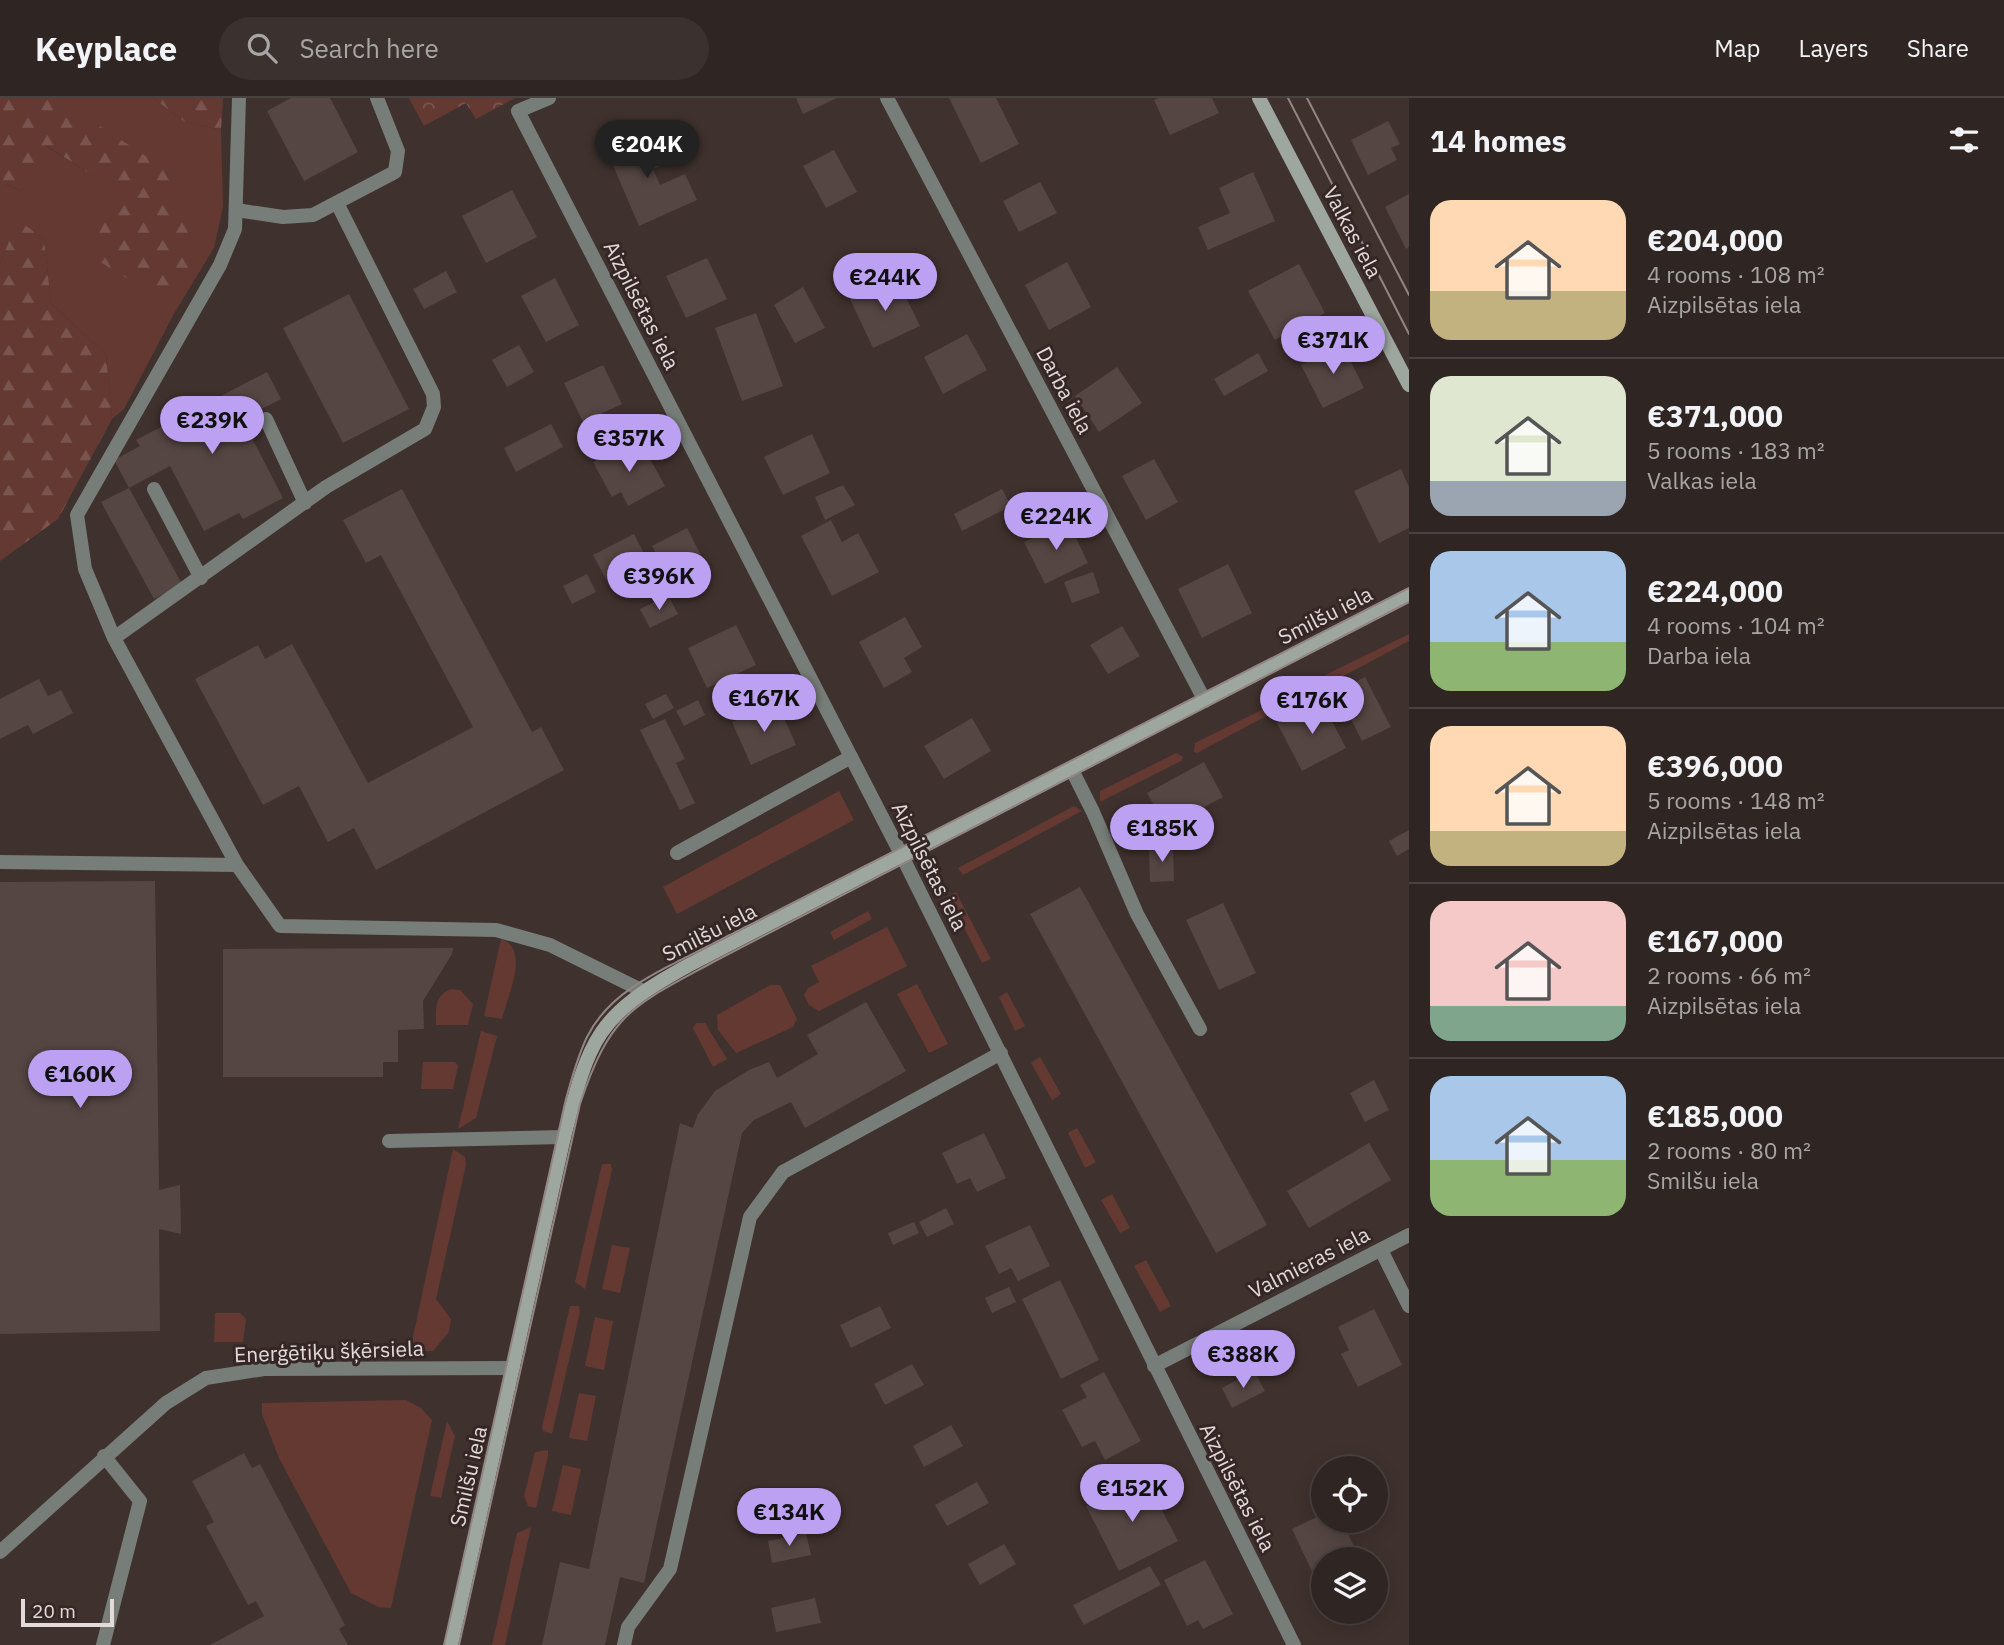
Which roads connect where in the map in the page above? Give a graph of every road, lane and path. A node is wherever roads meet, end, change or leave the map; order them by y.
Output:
1 (239, 98) edge
2 (377, 98) edge
3 (549, 98) edge
4 (887, 98) edge
5 (1259, 98) edge
6 (337, 203) junction
7 (236, 210) junction
8 (1409, 385) edge
9 (266, 419) dead end
10 (154, 489) dead end
11 (305, 503) junction
12 (201, 578) junction
13 (1409, 595) edge
14 (114, 638) junction
15 (1205, 701) junction
16 (851, 757) junction
17 (1072, 770) junction
18 (677, 853) dead end
19 (903, 857) junction
20 (0, 862) edge
21 (237, 865) junction
22 (643, 990) junction
23 (1200, 1029) dead end
24 (1001, 1053) junction
25 (564, 1137) junction
26 (389, 1141) dead end
27 (1409, 1235) edge
28 (1381, 1250) junction
29 (1409, 1306) edge
30 (1154, 1366) junction
31 (513, 1368) junction
32 (104, 1457) junction
33 (0, 1552) edge
34 (103, 1645) edge
35 (452, 1645) edge
36 (624, 1645) edge
37 (1294, 1645) edge

1 - 7 street
2 - 6 street
3 - 16 street, Aizpilsētas iela
4 - 15 street, Darba iela
5 - 8 street, Valkas iela
6 - 7 street
6 - 11 street
7 - 14 street
9 - 11 street
10 - 12 street
11 - 12 street
12 - 14 street
13 - 15 street, Smilšu iela
14 - 21 street
15 - 17 street, Smilšu iela
16 - 18 street
16 - 19 street, Aizpilsētas iela
17 - 19 street, Smilšu iela
17 - 23 street
19 - 22 street, Smilšu iela
19 - 24 street, Aizpilsētas iela
20 - 21 street
21 - 22 street
22 - 25 street, Smilšu iela
24 - 30 street, Aizpilsētas iela
24 - 36 street
25 - 26 street
25 - 31 street, Smilšu iela
27 - 28 street, Valmieras iela
28 - 29 street
28 - 30 street, Valmieras iela
30 - 37 street, Aizpilsētas iela
31 - 32 street, Enerģētiķu šķērsiela
31 - 35 street, Smilšu iela
32 - 33 street, Enerģētiķu šķērsiela
32 - 34 street

